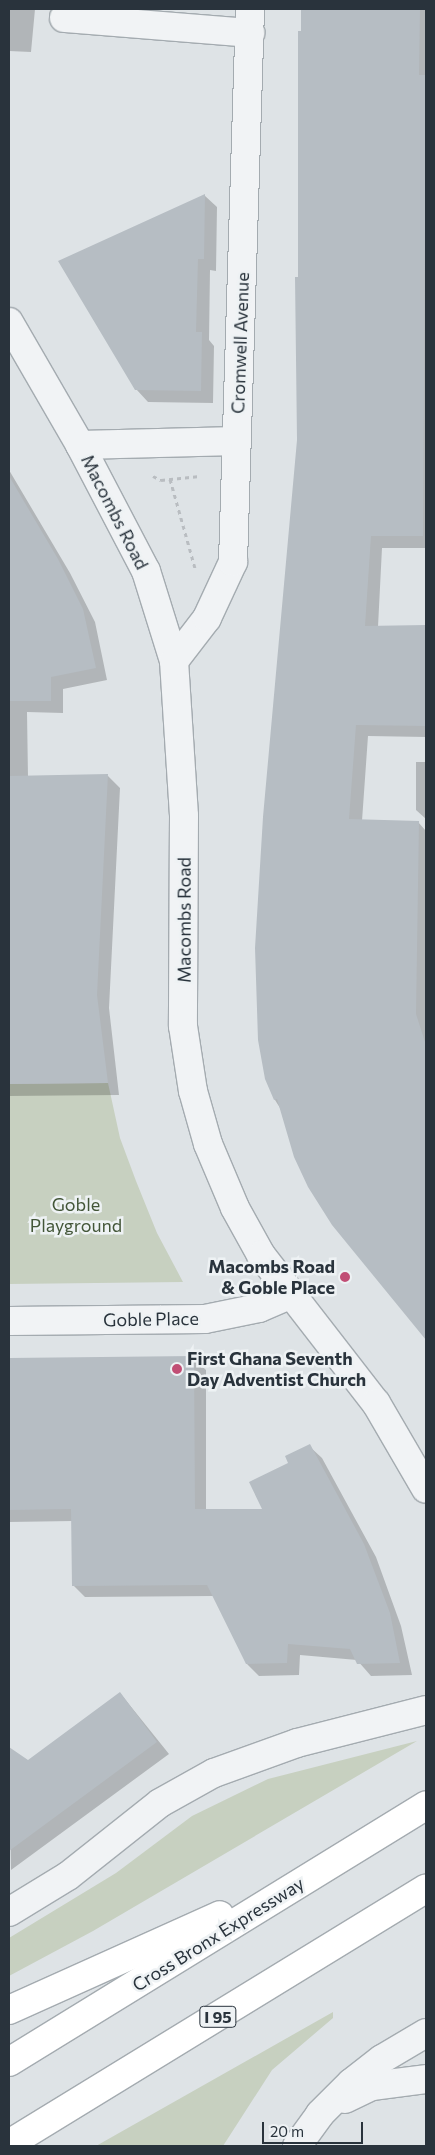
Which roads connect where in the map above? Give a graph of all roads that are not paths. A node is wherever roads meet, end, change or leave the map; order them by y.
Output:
1 (64, 18) dead end
2 (250, 21) edge
3 (9, 322) edge
4 (237, 441) junction
5 (80, 446) junction
6 (174, 661) junction
7 (290, 1295) junction
8 (9, 1321) edge
9 (426, 1489) edge
10 (426, 1710) edge
11 (426, 1805) edge
12 (364, 1844) junction
13 (426, 1888) edge
14 (9, 1912) edge
15 (9, 2010) edge
16 (426, 2034) edge
17 (9, 2062) edge
18 (426, 2079) edge
19 (320, 2114) junction
20 (9, 2144) edge
21 (297, 2146) edge

1 - 2 street
2 - 4 street, Cromwell Avenue
3 - 5 street, Macombs Road
4 - 5 street
4 - 6 street, Cromwell Avenue
5 - 6 street, Macombs Road
6 - 7 street, Macombs Road
7 - 8 street, Goble Place
7 - 9 street, Macombs Road
10 - 14 street
11 - 12 highway, Cross Bronx Expressway
12 - 15 highway
12 - 17 highway, Cross Bronx Expressway
13 - 20 highway, I 95
16 - 19 street
18 - 19 street
19 - 21 street

